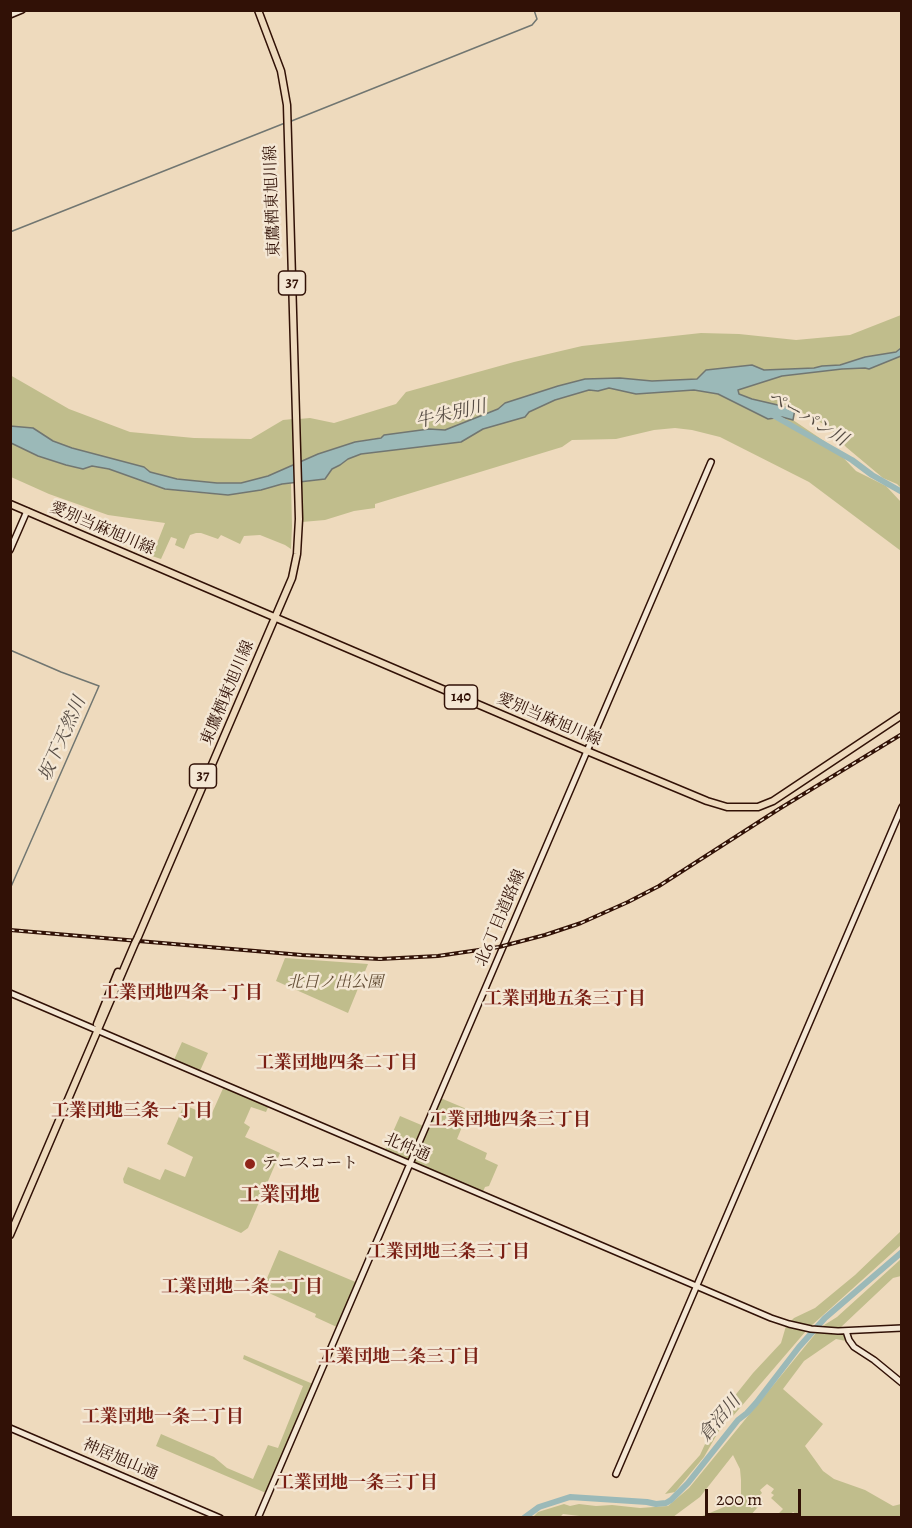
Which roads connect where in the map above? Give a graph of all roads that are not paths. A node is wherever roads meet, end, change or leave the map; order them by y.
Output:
1 (22, 10) edge
2 (256, 10) edge
3 (10, 15) edge
4 (711, 462) dead end
5 (10, 504) edge
6 (27, 511) junction
7 (10, 550) edge
8 (273, 616) junction
9 (902, 715) edge
10 (587, 751) junction
11 (902, 807) edge
12 (10, 993) edge
13 (96, 1029) junction
14 (410, 1164) junction
15 (10, 1226) edge
16 (10, 1235) edge
17 (696, 1287) junction
18 (902, 1328) edge
19 (846, 1331) junction
20 (902, 1383) edge
21 (10, 1428) edge
22 (616, 1474) dead end
23 (220, 1518) edge
24 (258, 1518) edge

1 - 3 street
2 - 8 main road, 東鷹栖東旭川線 / 37
4 - 10 street, 北6丁目道路線
5 - 6 main road, 愛別当麻旭川線 / 140
6 - 7 street
6 - 8 main road, 愛別当麻旭川線 / 140
8 - 10 main road, 愛別当麻旭川線 / 140
8 - 13 main road, 東鷹栖東旭川線 / 37
9 - 10 main road, 愛別当麻旭川線 / 140
10 - 14 street, 北6丁目道路線
11 - 17 street
12 - 13 street, 北仲通
13 - 14 street, 北仲通
13 - 15 main road, 東鷹栖東旭川線 / 37
13 - 16 main road, 東鷹栖東旭川線 / 37
14 - 17 street, 北仲通
14 - 24 street, 北6丁目道路線
17 - 19 street, 北仲通
17 - 22 street
18 - 19 street, 北仲通
19 - 20 street
21 - 23 street, 神居旭山通

